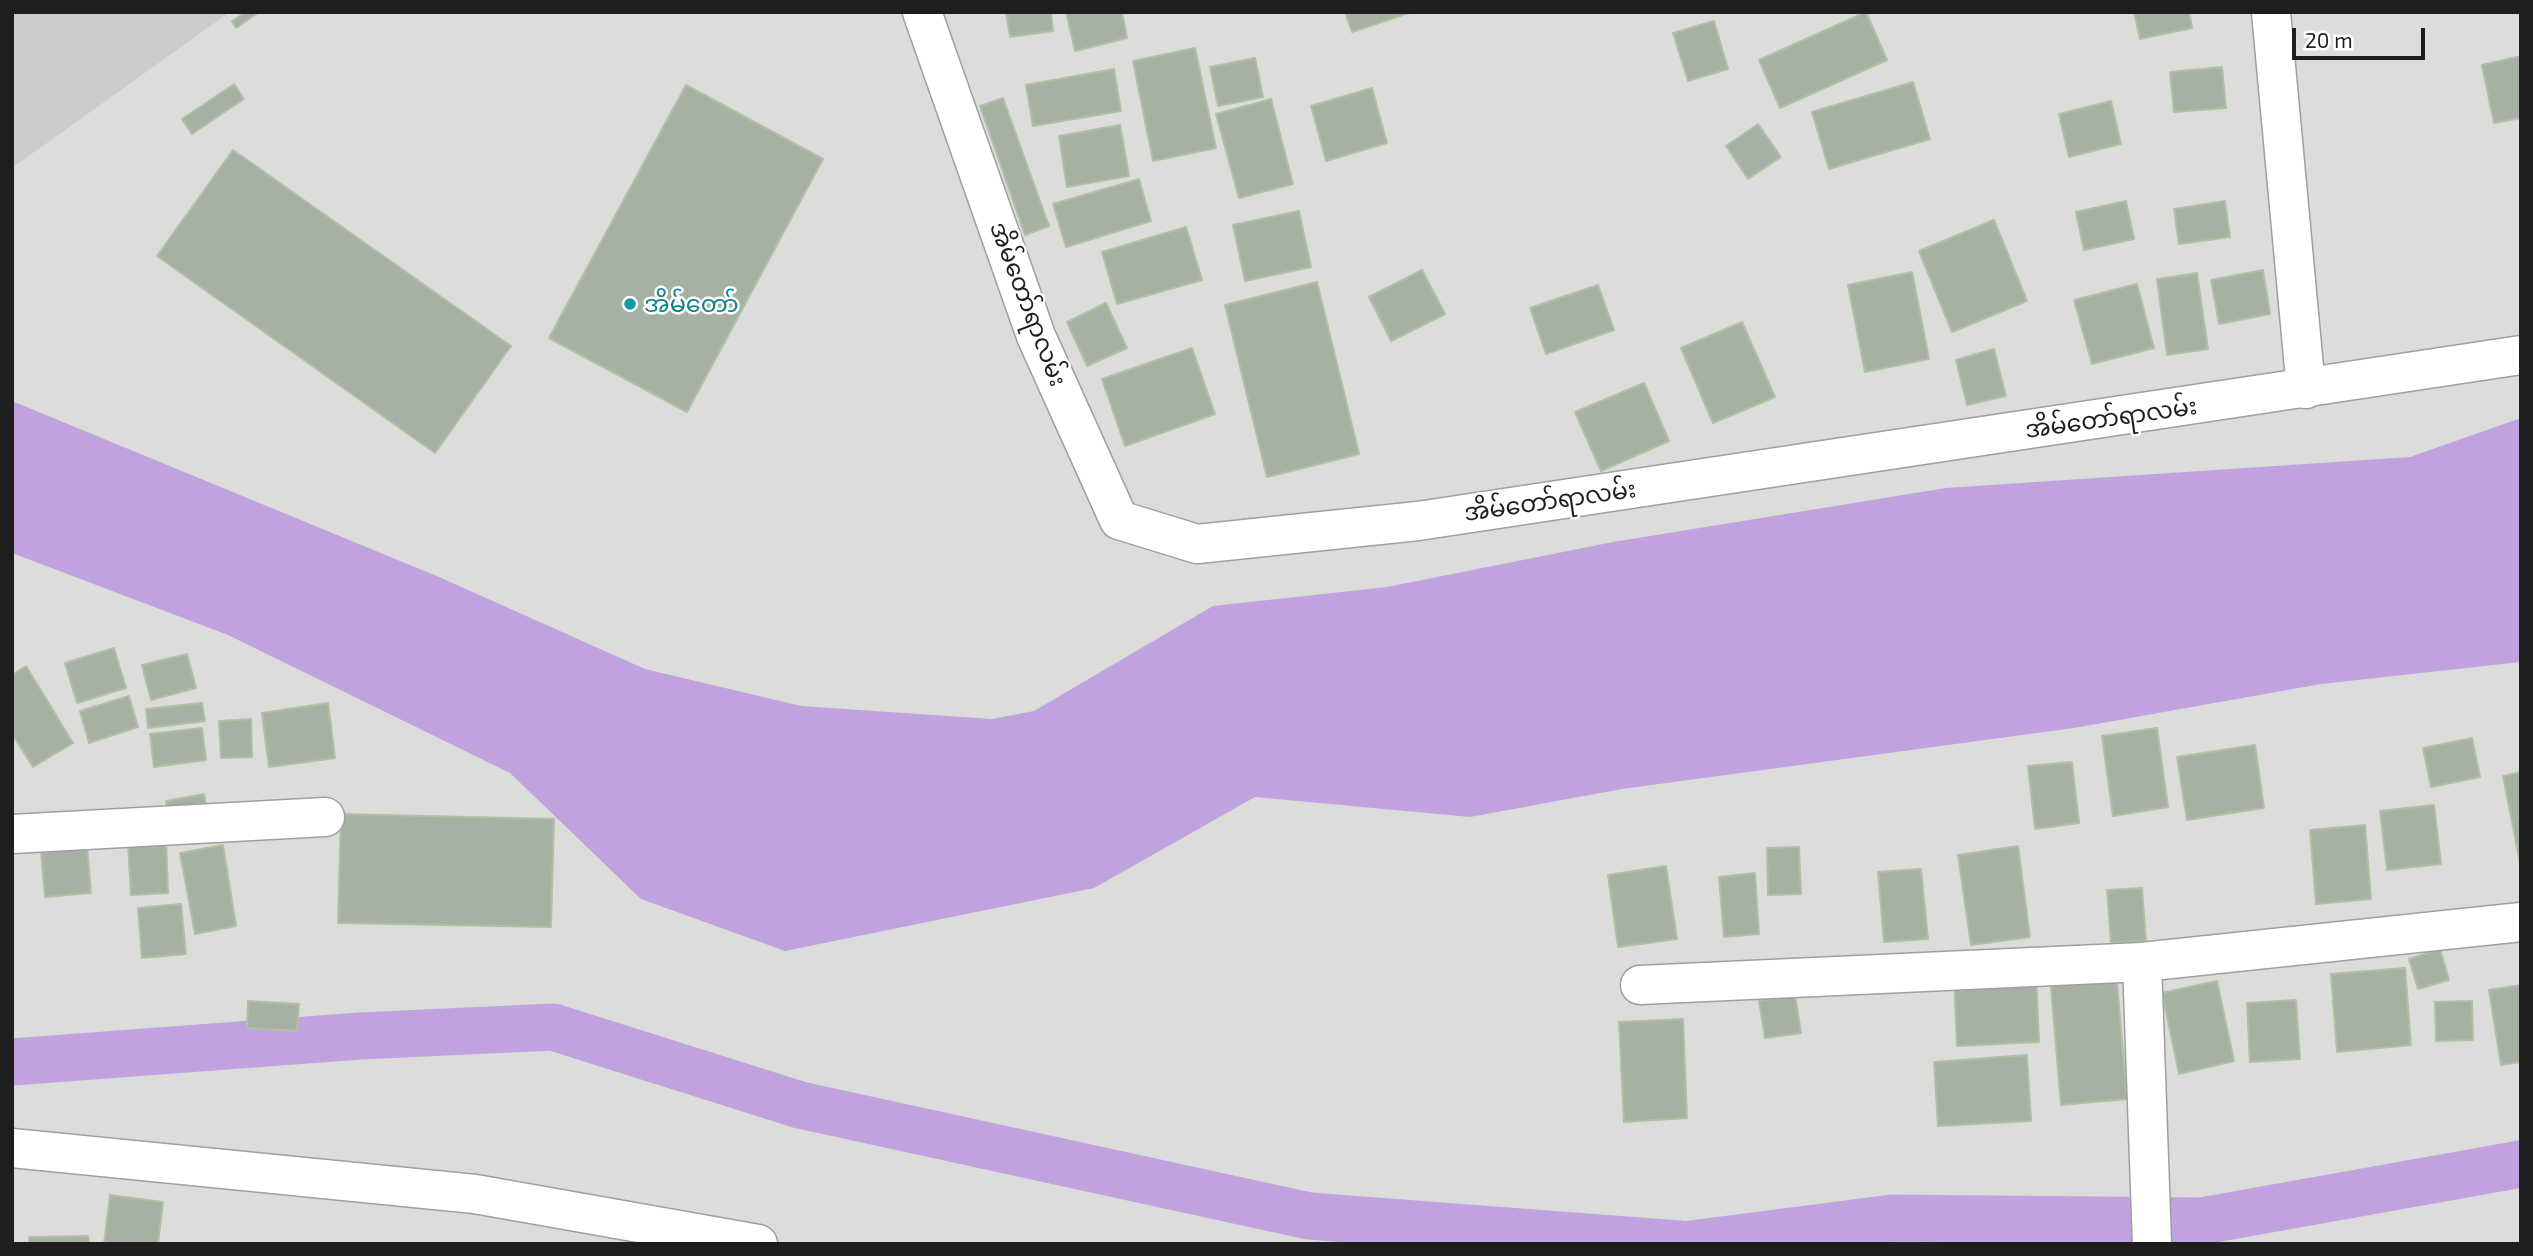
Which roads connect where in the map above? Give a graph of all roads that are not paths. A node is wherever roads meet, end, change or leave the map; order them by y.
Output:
1 (922, 12) edge
2 (2271, 12) edge
3 (2521, 355) edge
4 (2306, 389) junction
5 (325, 817) dead end
6 (12, 834) edge
7 (2521, 922) edge
8 (2142, 962) junction
9 (1640, 985) dead end
10 (12, 1148) edge
11 (2152, 1242) edge
12 (758, 1244) edge

1 - 4 street, အိမ်တော်ရာလမ်း
2 - 4 street
3 - 4 street, အိမ်တော်ရာလမ်း
5 - 6 street
7 - 8 street
8 - 9 street
8 - 11 street
10 - 12 street

